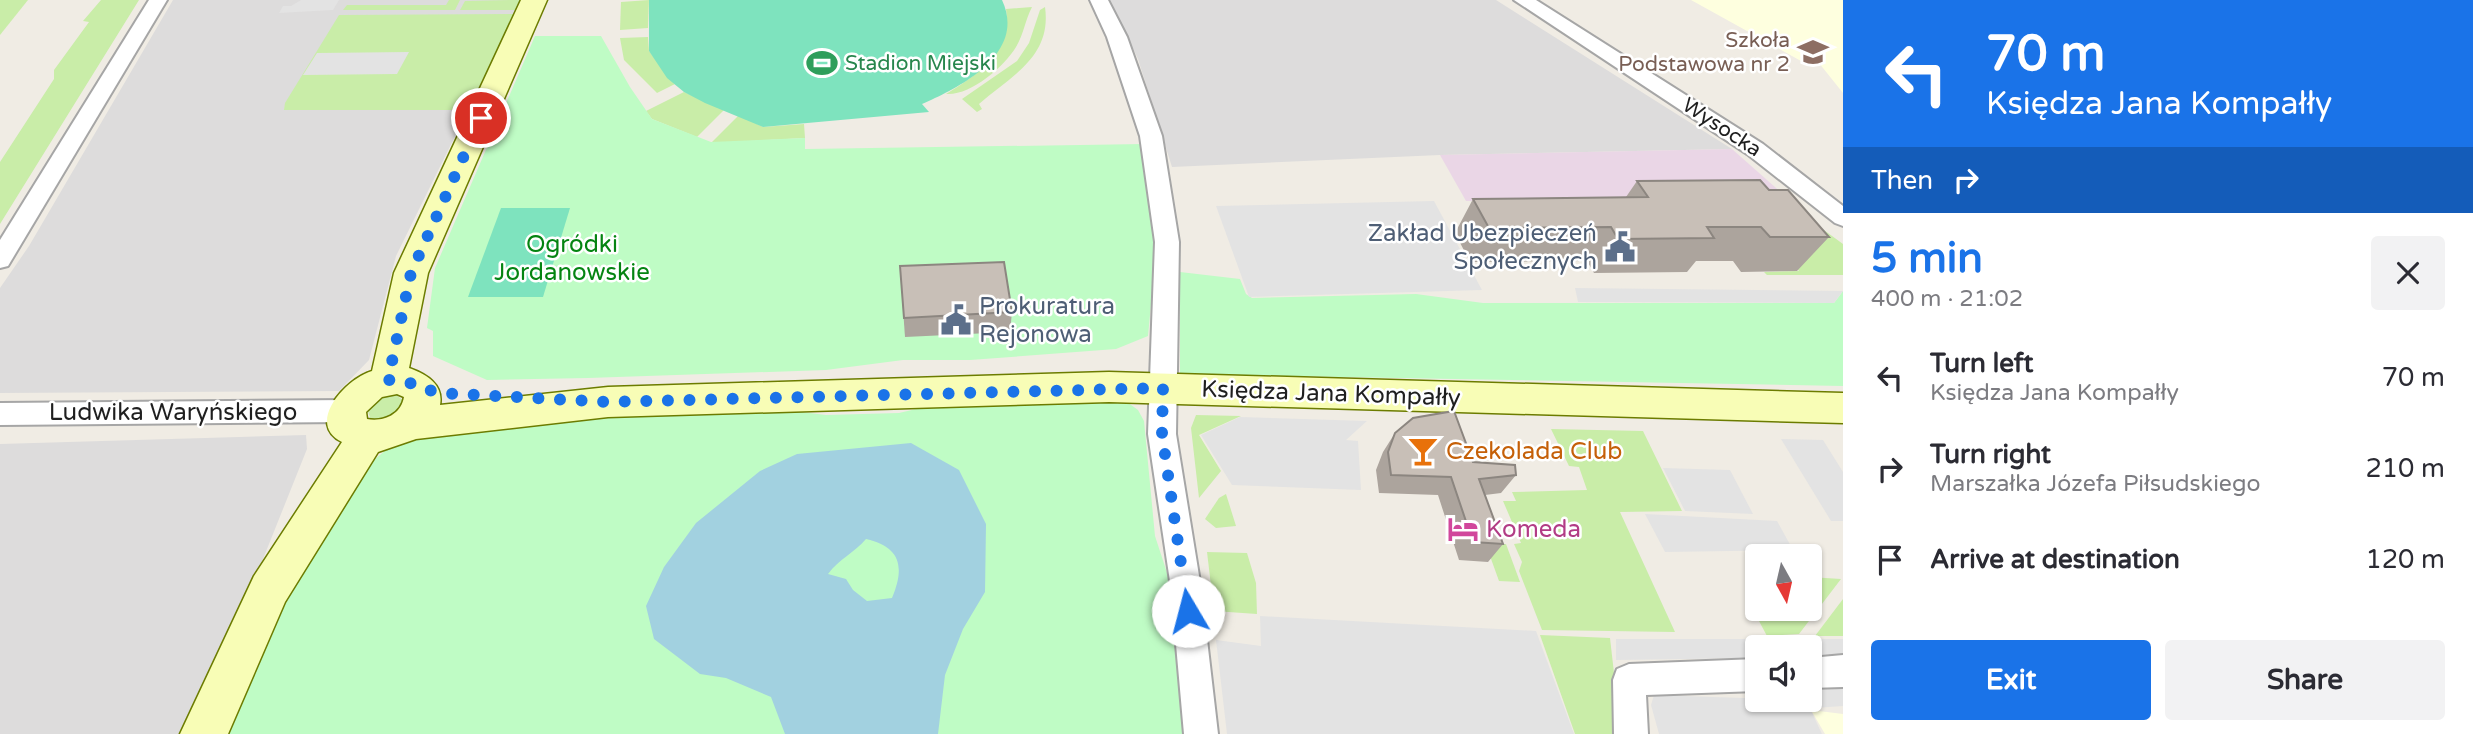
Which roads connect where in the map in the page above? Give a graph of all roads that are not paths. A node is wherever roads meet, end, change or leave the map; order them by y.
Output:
1 (158, 0) edge
2 (534, 0) edge
3 (1099, 0) edge
4 (1523, 0) edge
5 (1843, 218) edge
6 (2, 254) edge
7 (404, 384) junction
8 (1163, 388) junction
9 (608, 402) junction
10 (1843, 408) edge
11 (0, 414) edge
12 (356, 424) junction
13 (409, 425) junction
14 (1843, 671) edge
15 (1822, 672) edge
16 (1745, 675) edge
17 (204, 734) edge
18 (1201, 734) edge
19 (1631, 734) edge

1 - 6 street
2 - 7 street
3 - 8 street
4 - 5 street, Wysocka
7 - 9 street, Księdza Jana Kompałły
7 - 12 street
7 - 13 street
8 - 9 street, Księdza Jana Kompałły
8 - 10 street, Księdza Jana Kompałły
8 - 18 street
9 - 13 street, Księdza Jana Kompałły
11 - 12 street, Ludwika Waryńskiego
12 - 13 street, Księdza Jana Kompałły
12 - 17 street
14 - 15 street
16 - 19 street

